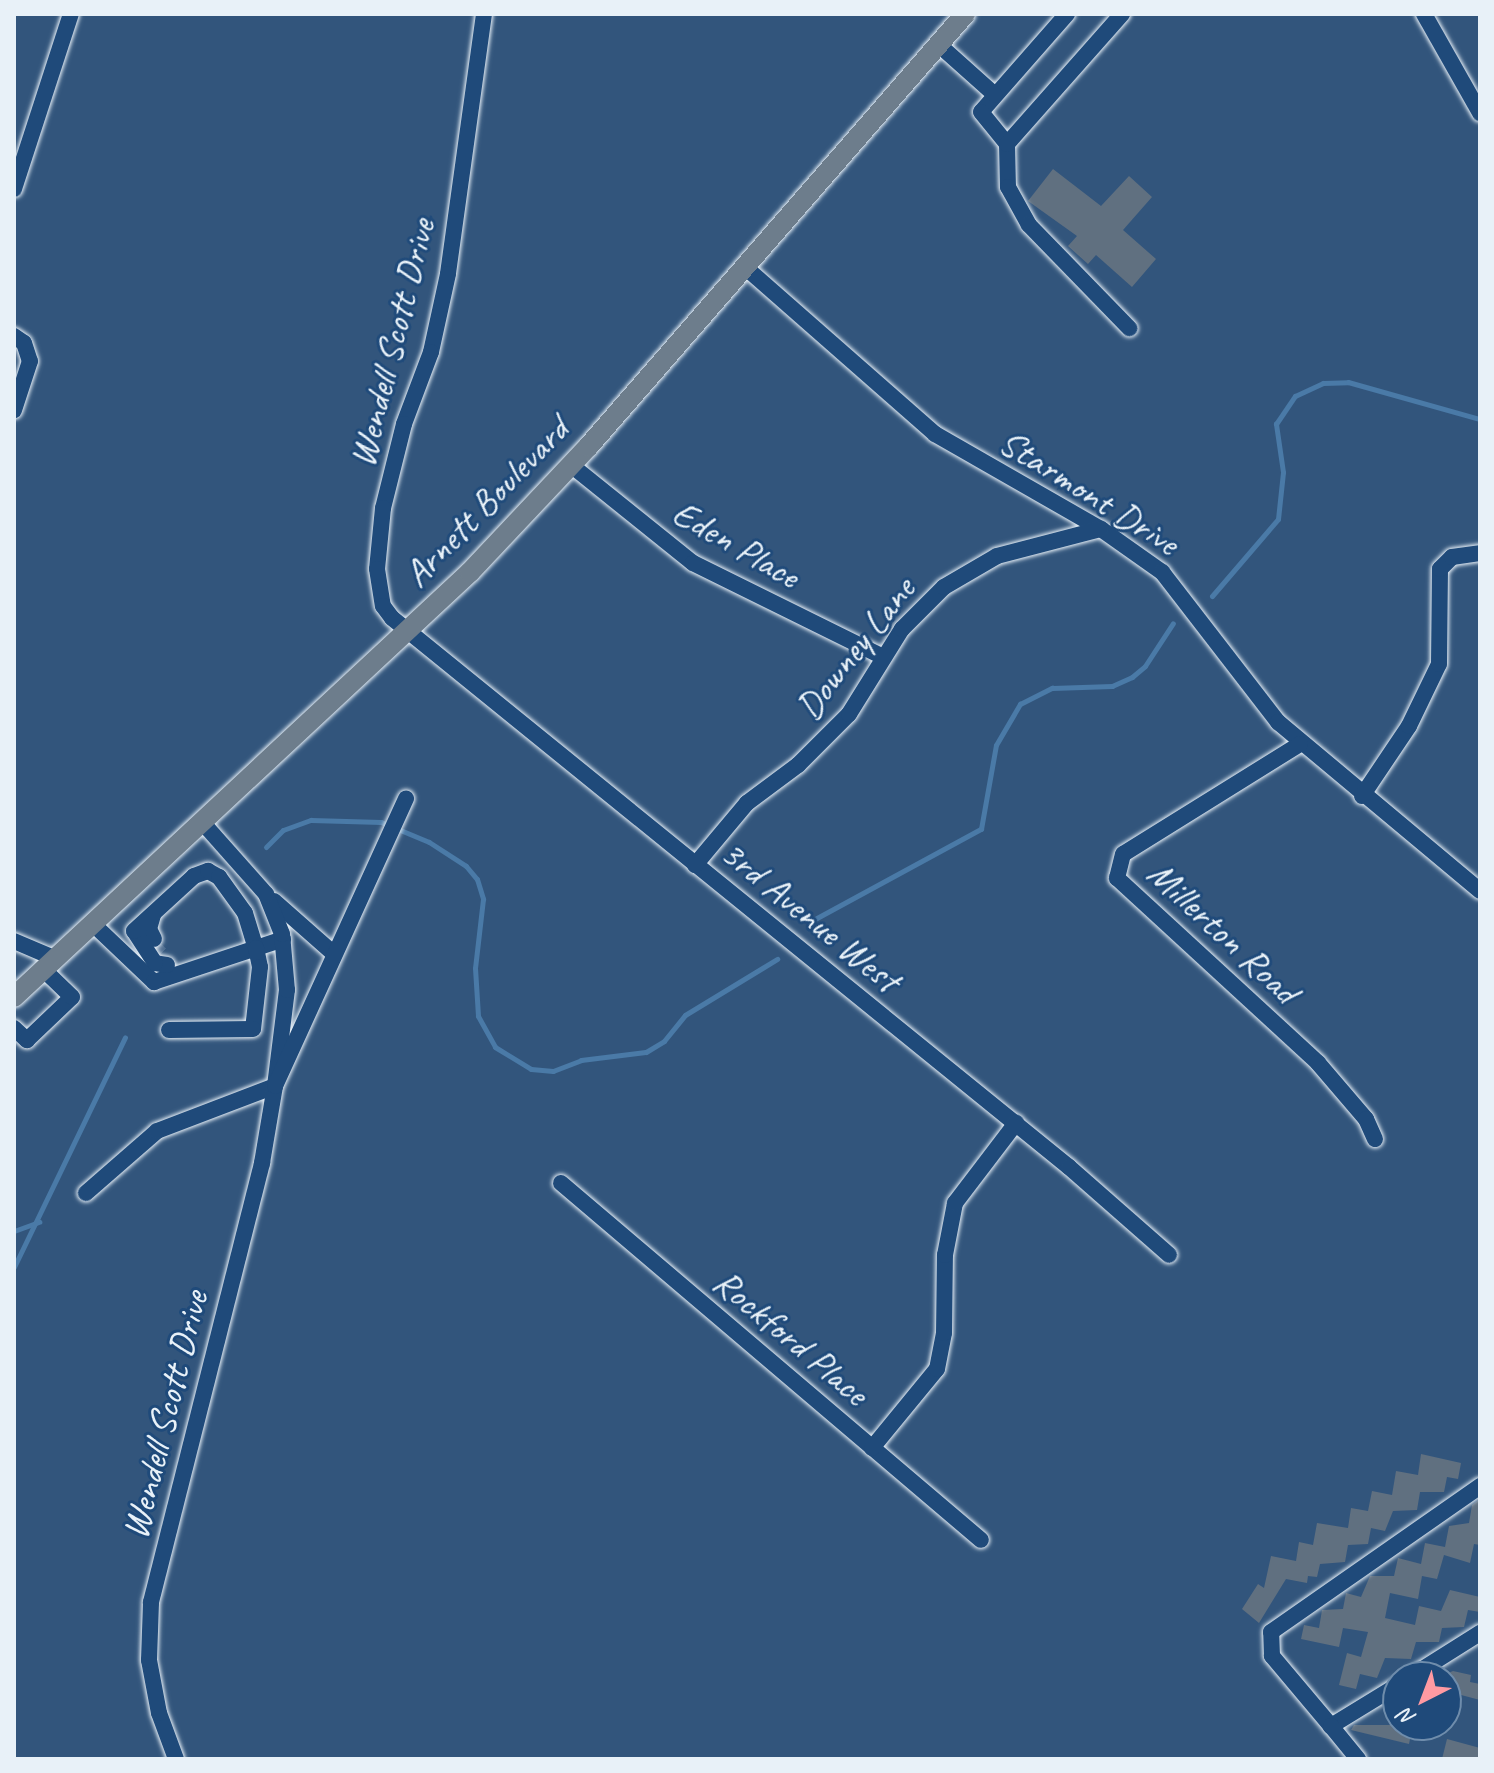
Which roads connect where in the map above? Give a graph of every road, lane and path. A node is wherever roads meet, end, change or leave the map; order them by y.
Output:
1 (71, 14) edge
2 (484, 14) edge
3 (965, 14) edge
4 (1067, 14) edge
5 (1122, 14) edge
6 (1424, 14) edge
7 (938, 44) junction
8 (995, 95) junction
9 (1480, 113) edge
10 (1007, 144) junction
11 (14, 189) edge
12 (745, 267) junction
13 (1129, 328) dead end
14 (14, 336) edge
15 (14, 410) edge
16 (571, 465) junction
17 (1101, 529) junction
18 (1480, 553) edge
19 (407, 630) junction
20 (883, 657) junction
21 (1300, 744) junction
22 (1362, 796) junction
23 (404, 803) dead end
24 (202, 822) junction
25 (695, 865) junction
26 (1480, 891) edge
27 (266, 894) junction
28 (153, 915) junction
29 (92, 923) junction
30 (138, 926) junction
31 (283, 939) junction
32 (14, 941) edge
33 (256, 948) junction
34 (333, 953) junction
35 (167, 962) junction
36 (48, 963) junction
37 (14, 997) edge
38 (14, 1028) edge
39 (169, 1030) dead end
40 (275, 1086) junction
41 (1016, 1123) junction
42 (1375, 1139) dead end
43 (561, 1183) dead end
44 (86, 1193) dead end
45 (1169, 1255) dead end
46 (872, 1448) junction
47 (1480, 1486) edge
48 (981, 1540) dead end
49 (1480, 1633) edge
50 (1435, 1661) edge
51 (1382, 1695) edge
52 (1331, 1726) junction
53 (176, 1759) edge
54 (1358, 1759) edge

1 - 11 street
2 - 19 street, Wendell Scott Drive
3 - 7 main road, Arnett Boulevard
4 - 8 street
5 - 10 street
6 - 9 street
7 - 8 street
7 - 12 main road, Arnett Boulevard
8 - 10 street
10 - 13 street
12 - 16 main road, Arnett Boulevard
12 - 17 street, Starmont Drive
14 - 15 street
16 - 19 main road, Arnett Boulevard
16 - 20 street, Eden Place
17 - 20 street, Downey Lane
17 - 21 street, Starmont Drive
18 - 22 street
19 - 24 main road, Arnett Boulevard
19 - 25 street, 3rd Avenue West
20 - 25 street, Downey Lane
21 - 22 street, Starmont Drive
21 - 42 street, Millerton Road
22 - 26 street, Starmont Drive
23 - 34 street, Wendell Scott Drive
24 - 27 street, Wendell Scott Drive
24 - 29 main road, Arnett Boulevard
25 - 41 street, 3rd Avenue West
27 - 31 street, Wendell Scott Drive
27 - 34 street, Wendell Scott Drive
28 - 30 street
28 - 30 street
28 - 33 street
29 - 35 street
29 - 36 main road, Arnett Boulevard
30 - 35 street
31 - 33 street
31 - 40 street, Wendell Scott Drive
32 - 36 street
33 - 35 street
33 - 39 street
34 - 40 street, Wendell Scott Drive
36 - 37 main road, Arnett Boulevard
36 - 38 street
40 - 44 street
40 - 53 street, Wendell Scott Drive
41 - 45 street, 3rd Avenue West
41 - 46 street
43 - 46 street, Rockford Place
46 - 48 street, Rockford Place
47 - 52 street
49 - 50 street
51 - 52 street
52 - 54 street

